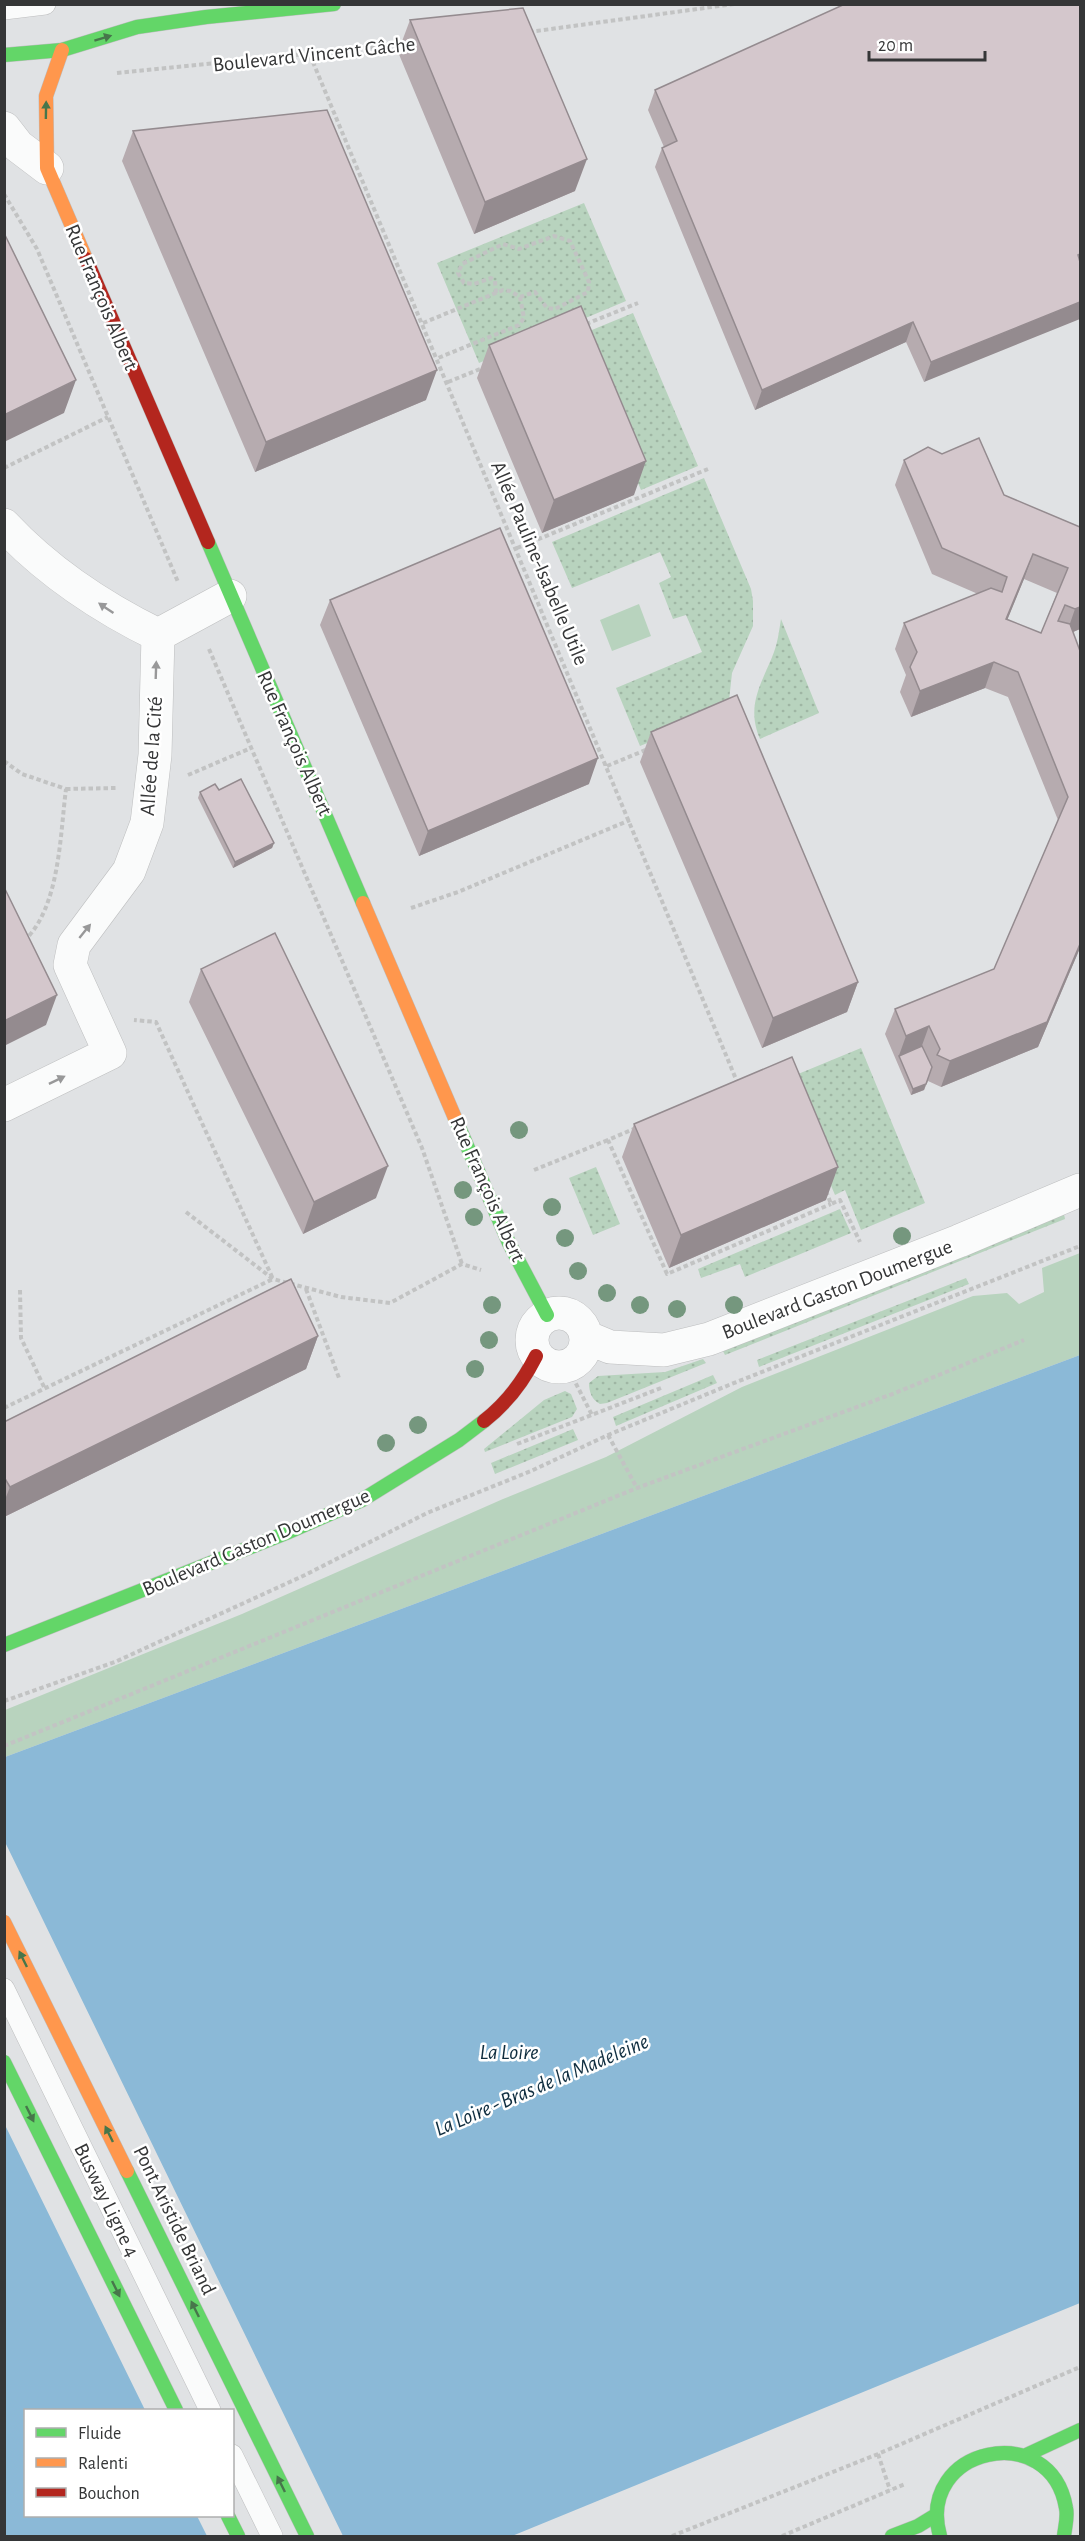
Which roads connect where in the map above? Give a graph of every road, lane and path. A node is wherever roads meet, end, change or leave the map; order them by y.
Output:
1 (45, 4) edge
2 (734, 4) edge
3 (329, 5) edge
4 (4, 9) edge
5 (524, 32) edge
6 (406, 44) dead end
7 (62, 50) junction
8 (4, 55) edge
9 (310, 55) junction
10 (116, 74) dead end
11 (4, 128) edge
12 (47, 168) junction
13 (4, 194) edge
14 (496, 293) junction
15 (520, 297) junction
16 (638, 303) dead end
17 (423, 323) junction
18 (585, 325) edge
19 (438, 358) junction
20 (490, 364) dead end
21 (448, 382) junction
22 (108, 417) junction
23 (4, 468) edge
24 (708, 469) dead end
25 (4, 525) edge
26 (517, 548) junction
27 (182, 591) dead end
28 (230, 596) junction
29 (158, 635) junction
30 (210, 650) dead end
31 (652, 747) dead end
32 (4, 761) edge
33 (607, 766) junction
34 (630, 820) junction
35 (411, 908) dead end
36 (19, 946) edge
37 (92, 1015) junction
38 (749, 1081) edge
39 (739, 1085) junction
40 (728, 1090) edge
41 (4, 1105) edge
42 (641, 1126) edge
43 (608, 1140) junction
44 (534, 1170) dead end
45 (823, 1183) edge
46 (1080, 1190) edge
47 (831, 1204) junction
48 (186, 1212) dead end
49 (1080, 1246) edge
50 (882, 1272) junction
51 (273, 1279) junction
52 (305, 1288) junction
53 (20, 1290) dead end
54 (547, 1315) junction
55 (586, 1337) junction
56 (1024, 1340) dead end
57 (536, 1356) junction
58 (567, 1366) junction
59 (339, 1378) dead end
60 (45, 1389) junction
61 (4, 1408) edge
62 (592, 1415) dead end
63 (608, 1435) junction
64 (638, 1488) junction
65 (4, 1645) edge
66 (4, 1701) edge
67 (4, 1746) edge
68 (4, 1922) edge
69 (4, 1989) edge
70 (4, 2062) edge
71 (1080, 2367) edge
72 (176, 2409) edge
73 (210, 2409) edge
74 (1080, 2430) edge
75 (878, 2454) junction
76 (1024, 2456) junction
77 (234, 2460) edge
78 (936, 2515) junction
79 (228, 2517) edge
80 (1070, 2526) edge
81 (238, 2536) edge
82 (272, 2536) edge
83 (307, 2536) edge
84 (672, 2536) edge
85 (782, 2536) edge
86 (892, 2536) edge
87 (940, 2536) edge

1 - 4 lane
2 - 5 path
7 -> 3 street
6 - 9 path, Boulevard Vincent Gâche
7 - 8 street
12 -> 7 street, Rue François Albert
9 - 10 path, Boulevard Vincent Gâche
9 - 17 path, Allée Pauline-Isabelle Utile
11 - 12 street, Rue François Albert
12 - 28 street, Rue François Albert
13 - 22 path
14 - 15 path
14 - 15 path
14 - 17 path
15 - 19 path
16 - 18 path
17 - 19 path, Allée Pauline-Isabelle Utile
19 - 21 path, Allée Pauline-Isabelle Utile
20 - 21 path
21 - 26 path, Allée Pauline-Isabelle Utile
22 - 23 path
22 - 27 path
24 - 26 path
29 -> 25 street
26 - 33 path, Allée Pauline-Isabelle Utile
28 - 29 street
28 - 54 street, Rue François Albert
37 -> 29 street, Allée de la Cité
30 - 52 path
31 - 33 path
32 - 36 path
33 - 34 path, Allée Pauline-Isabelle Utile
34 - 35 path
34 - 39 path, Allée Pauline-Isabelle Utile
41 -> 37 street, Allée de la Cité
37 - 51 path
38 - 39 path
39 - 40 path
42 - 43 path
43 - 44 path
43 - 47 path
45 - 47 path
46 - 50 street, Boulevard Gaston Doumergue
47 - 50 path
48 - 51 path
49 - 63 path
50 - 55 street, Boulevard Gaston Doumergue
51 - 52 path
51 - 60 path
52 - 59 path
53 - 60 path
54 - 55 street
54 - 57 street
55 - 58 street
56 - 64 path
57 - 58 street
57 - 65 street, Boulevard Gaston Doumergue
58 - 62 path
60 - 61 path
63 - 64 path
63 - 66 path
64 - 67 path
83 -> 68 street, Pont Aristide Briand
69 - 73 lane, Busway Ligne 4
70 -> 72 street
71 - 75 path
74 - 76 street
75 - 84 path
75 - 85 path
76 - 78 street
76 - 80 street
77 - 82 lane
78 - 86 street
78 - 87 street
79 - 81 street

